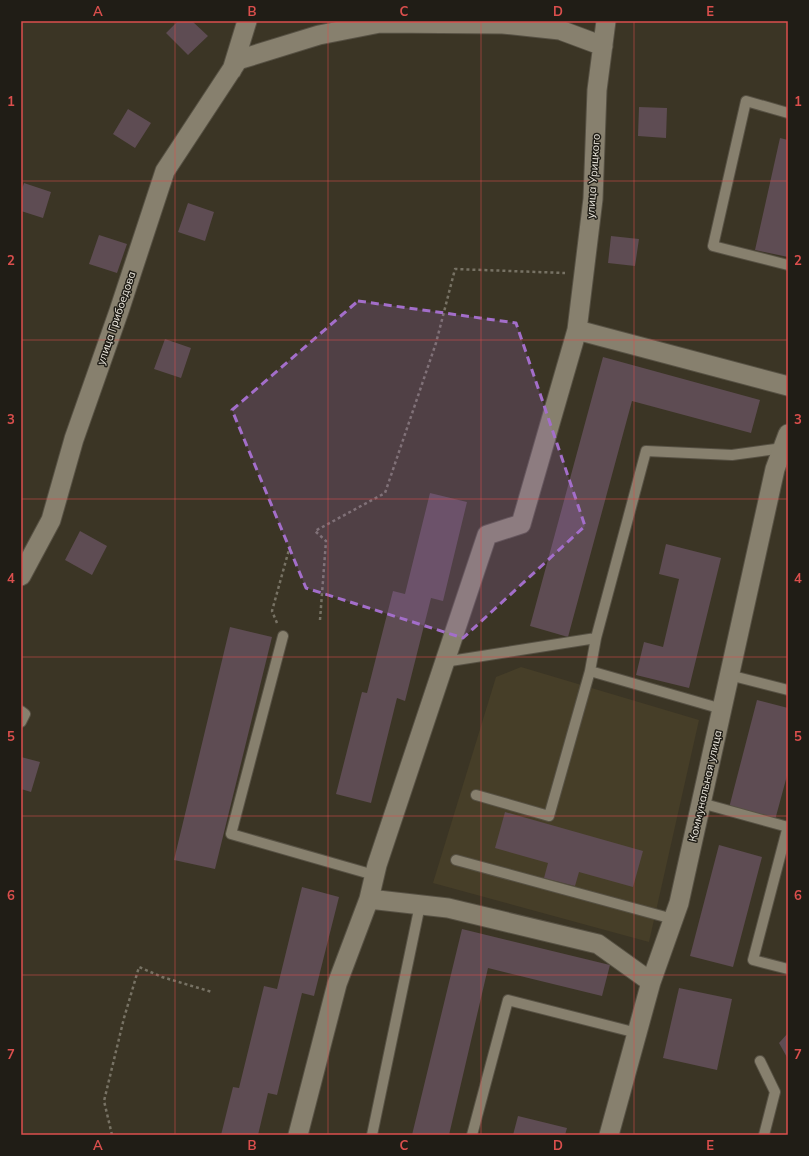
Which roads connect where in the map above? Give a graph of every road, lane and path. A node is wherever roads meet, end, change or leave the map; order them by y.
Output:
1 (247, 21) edge
2 (606, 21) edge
3 (503, 22) edge
4 (603, 46) junction
5 (232, 70) junction
6 (788, 113) edge
7 (788, 265) edge
8 (584, 274) junction
9 (577, 330) junction
10 (788, 386) edge
11 (786, 441) edge
12 (290, 546) dead end
13 (21, 576) edge
14 (320, 620) dead end
15 (283, 636) joint
16 (596, 638) junction
17 (444, 662) junction
18 (590, 671) junction
19 (729, 675) junction
20 (788, 690) edge
21 (722, 709) junction
22 (21, 711) edge
23 (21, 722) edge
24 (476, 795) dead end
25 (701, 804) junction
26 (788, 826) edge
27 (456, 860) dead end
28 (374, 876) junction
29 (368, 900) junction
30 (420, 905) junction
31 (673, 919) junction
32 (788, 969) edge
33 (650, 982) junction
34 (212, 992) dead end
35 (637, 1033) junction
36 (760, 1061) dead end
37 (112, 1135) edge
38 (298, 1135) edge
39 (372, 1135) edge
40 (472, 1135) edge
41 (609, 1135) edge
42 (764, 1135) edge

1 - 5 street, улица Грибоедова
2 - 4 street, улица Урицкого
3 - 4 street, улица Грибоедова
3 - 5 street, улица Грибоедова
4 - 8 street, улица Урицкого
5 - 13 street, улица Грибоедова
6 - 7 lane
8 - 9 street, улица Урицкого
8 - 14 path
9 - 10 street
9 - 17 street, улица Урицкого
11 - 16 lane
11 - 19 street, Коммунальная улица
12 - 15 path
15 - 28 lane
16 - 17 lane
16 - 18 lane
17 - 28 street
18 - 21 lane
18 - 24 lane
19 - 20 lane
19 - 21 street, Коммунальная улица
21 - 25 street, Коммунальная улица
22 - 23 lane
25 - 26 lane
25 - 31 street, Коммунальная улица
26 - 32 lane
27 - 31 lane
28 - 29 street
29 - 30 street
29 - 38 street
30 - 33 street
30 - 39 lane
31 - 33 street, Коммунальная улица
33 - 35 street, Коммунальная улица
34 - 37 path
35 - 40 lane
35 - 41 street, Коммунальная улица
36 - 42 lane

